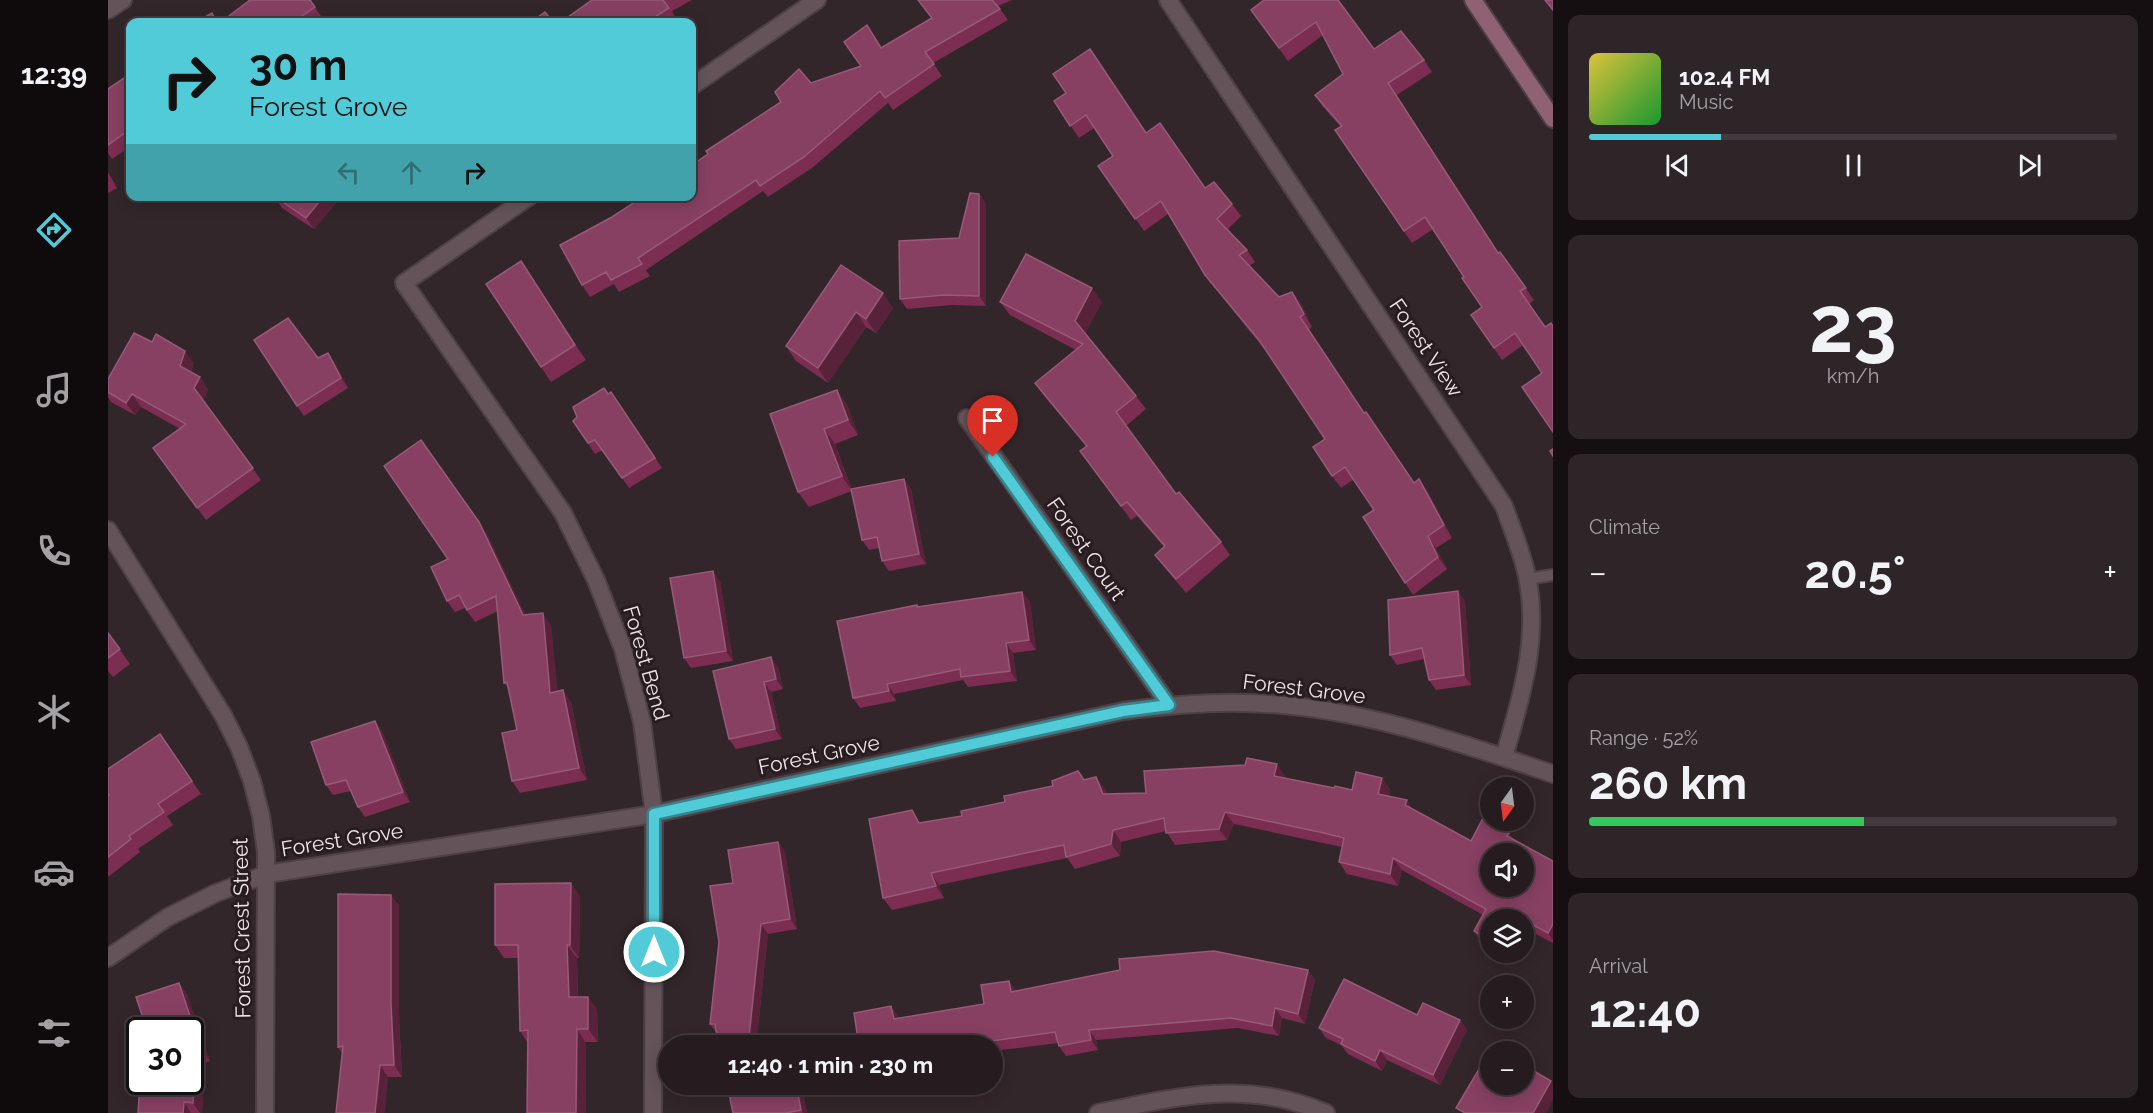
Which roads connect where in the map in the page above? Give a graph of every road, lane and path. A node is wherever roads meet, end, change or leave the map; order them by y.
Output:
1 (123, 0) edge
2 (817, 0) edge
3 (1168, 0) edge
4 (1473, 0) edge
5 (108, 10) edge
6 (696, 83) edge
7 (1553, 119) edge
8 (523, 201) edge
9 (966, 418) dead end
10 (108, 530) edge
11 (1553, 575) edge
12 (1527, 579) junction
13 (1169, 705) junction
14 (1504, 758) junction
15 (1553, 774) edge
16 (654, 814) junction
17 (267, 874) junction
18 (108, 958) edge
19 (265, 1113) edge
20 (653, 1113) edge
21 (1098, 1113) edge
22 (1326, 1113) edge

1 - 5 street
2 - 6 street
3 - 12 street, Forest View
4 - 7 main road
8 - 16 street, Forest Bend
9 - 13 street, Forest Court
10 - 17 street, Forest Crest Street
11 - 12 lane
12 - 14 street, Forest View
13 - 14 street, Forest Grove
13 - 16 street, Forest Grove
14 - 15 street, Forest Grove
16 - 17 street, Forest Grove
16 - 20 street, Forest Bend
17 - 18 street, Forest Grove
17 - 19 street, Forest Crest Street
21 - 22 street

